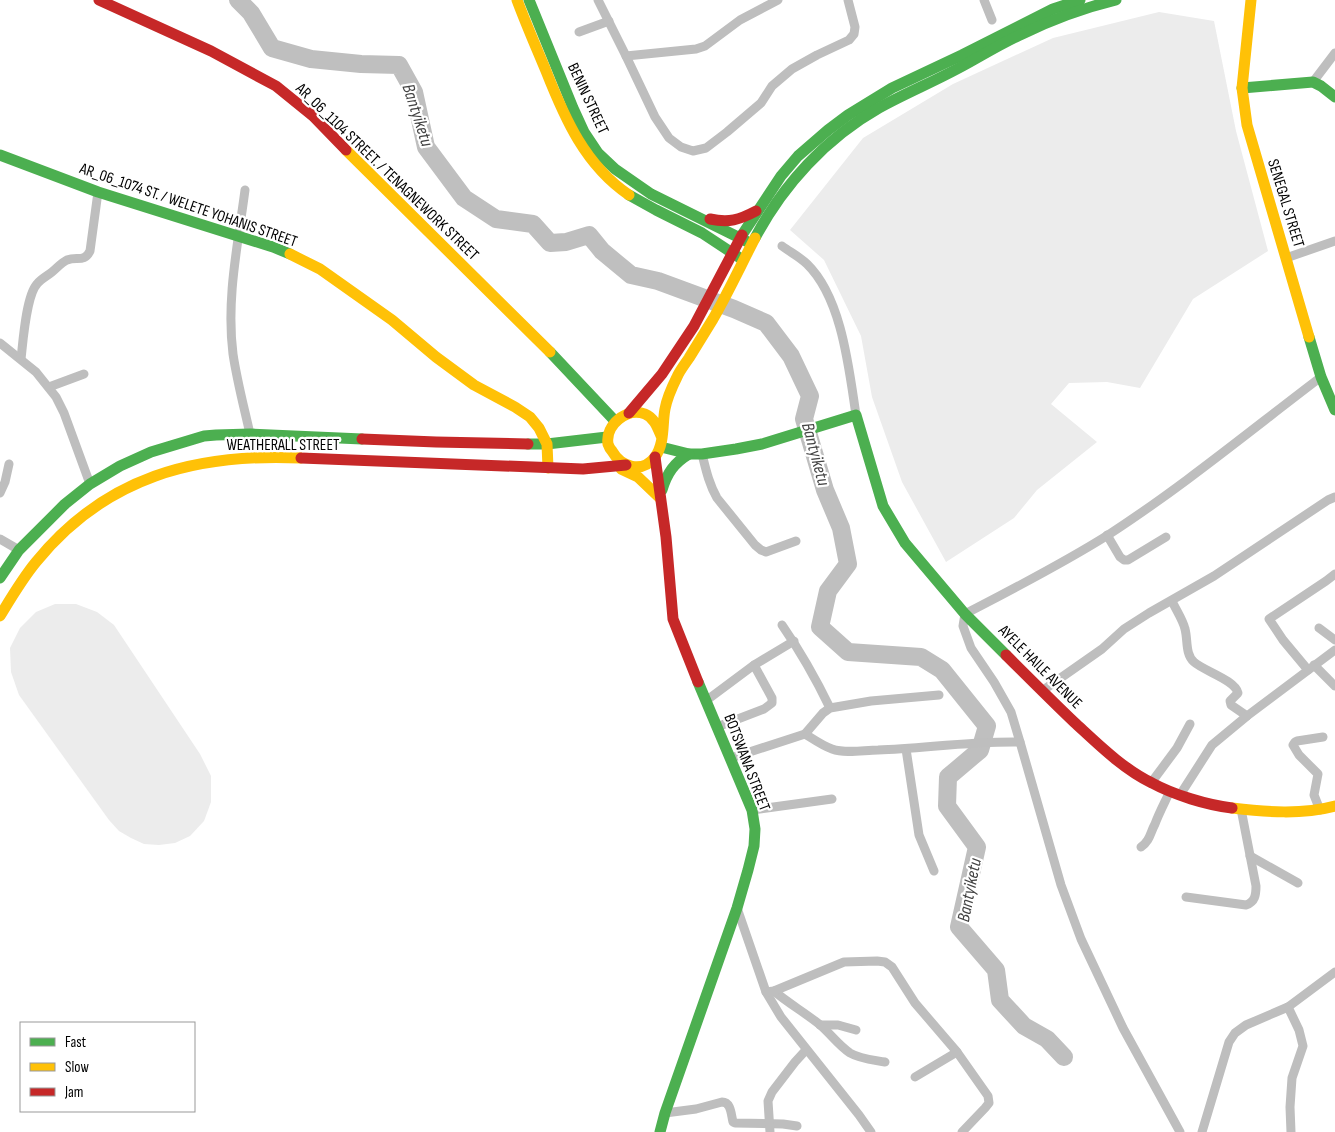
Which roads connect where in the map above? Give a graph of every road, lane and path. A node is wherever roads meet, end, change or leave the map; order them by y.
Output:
1 (99, 0) edge
2 (517, 0) edge
3 (529, 0) edge
4 (598, 0) edge
5 (778, 0) edge
6 (848, 0) edge
7 (984, 0) edge
8 (1080, 0) edge
9 (1116, 0) edge
10 (1251, 0) edge
11 (1055, 13) junction
12 (992, 20) dead end
13 (609, 22) junction
14 (579, 32) dead end
15 (1335, 53) edge
16 (626, 56) junction
17 (1312, 82) junction
18 (1242, 88) junction
19 (1335, 97) edge
20 (0, 155) edge
21 (246, 190) dead end
22 (98, 192) junction
23 (757, 211) junction
24 (699, 217) junction
25 (703, 234) junction
26 (239, 236) junction
27 (740, 238) junction
28 (1335, 241) edge
29 (752, 244) junction
30 (782, 246) dead end
31 (732, 253) junction
32 (1286, 258) junction
33 (743, 259) junction
34 (722, 274) junction
35 (0, 342) edge
36 (21, 359) junction
37 (84, 374) dead end
38 (1322, 377) junction
39 (49, 387) junction
40 (1335, 410) edge
41 (630, 413) junction
42 (856, 415) junction
43 (615, 422) junction
44 (250, 434) junction
45 (608, 437) junction
46 (547, 444) junction
47 (659, 447) junction
48 (688, 454) junction
49 (702, 454) junction
50 (9, 464) dead end
51 (626, 465) junction
52 (613, 466) junction
53 (548, 468) junction
54 (90, 484) junction
55 (0, 493) edge
56 (1335, 497) edge
57 (660, 498) junction
58 (1107, 535) junction
59 (1166, 537) dead end
60 (0, 539) edge
61 (796, 541) dead end
62 (19, 550) junction
63 (1335, 574) edge
64 (0, 578) edge
65 (1172, 601) junction
66 (965, 614) junction
67 (0, 616) edge
68 (782, 625) dead end
69 (1320, 628) dead end
70 (1335, 640) edge
71 (794, 641) junction
72 (1335, 650) edge
73 (754, 665) junction
74 (1311, 668) junction
75 (1335, 686) edge
76 (1042, 691) junction
77 (939, 695) dead end
78 (707, 700) junction
79 (830, 708) junction
80 (1247, 716) junction
81 (1190, 724) dead end
82 (717, 727) junction
83 (805, 734) junction
84 (1323, 737) dead end
85 (1020, 742) junction
86 (906, 749) junction
87 (730, 758) junction
88 (1151, 783) junction
89 (1175, 793) junction
90 (832, 799) dead end
91 (1335, 806) edge
92 (752, 810) junction
93 (1241, 810) junction
94 (1320, 810) junction
95 (1141, 847) dead end
96 (1250, 856) junction
97 (934, 871) dead end
98 (1298, 883) dead end
99 (1186, 897) dead end
100 (737, 908) junction
101 (1335, 972) edge
102 (770, 992) junction
103 (1288, 1008) junction
104 (820, 1024) junction
105 (856, 1030) dead end
106 (806, 1050) junction
107 (957, 1052) junction
108 (885, 1062) dead end
109 (915, 1077) dead end
110 (665, 1113) junction
111 (797, 1126) dead end
112 (769, 1128) edge
113 (660, 1132) edge
114 (871, 1132) edge
115 (962, 1132) edge
116 (1180, 1132) edge
117 (1202, 1132) edge
118 (1291, 1132) edge

1 - 43 main road, AR_06_1104 STREET. / TENAGNEWORK STREET
2 - 25 main road, BENIN STREET
3 - 24 main road, BENIN STREET
4 - 13 street
5 - 16 street
6 - 16 street
7 - 12 street
8 - 11 main road
9 - 11 main road
10 - 18 main road, SENEGAL STREET
11 - 23 main road
11 - 29 main road
13 - 14 street
13 - 16 street
15 - 17 street
17 - 18 main road
17 - 19 main road
18 - 32 main road, SENEGAL STREET
20 - 22 main road, AR_06_1074 ST. / WELETE YOHANIS STREET
21 - 26 street
22 - 26 main road, AR_06_1074 ST. / WELETE YOHANIS STREET
22 - 36 street
23 - 24 main road
23 - 27 main road
24 - 27 main road, BENIN STREET
25 - 31 main road, BENIN STREET
25 - 34 main road
26 - 44 street
26 - 46 main road, AR_06_1074 ST. / WELETE YOHANIS STREET
27 - 29 main road, BENIN STREET
27 - 31 main road
28 - 32 street
29 - 33 main road
30 - 42 street
31 - 33 main road, BENIN STREET
31 - 34 main road
32 - 38 main road, SENEGAL STREET
33 - 47 main road
34 - 41 main road
35 - 36 street
36 - 39 street
37 - 39 street
38 - 40 main road, SENEGAL STREET
38 - 58 street
39 - 54 street
41 - 43 main road
41 - 47 main road
42 - 49 main road
42 - 66 main road, AYELE HAILE AVENUE
43 - 45 main road
44 - 46 main road
44 - 54 main road
45 - 46 main road
45 - 51 main road
46 - 53 main road
47 - 48 main road
47 - 51 main road
47 - 57 main road, BOTSWANA STREET
48 - 49 main road
48 - 57 main road
49 - 61 street
50 - 55 street
51 - 52 main road, WEATHERALL STREET
52 - 53 main road, WEATHERALL STREET
52 - 57 main road
53 - 67 main road, WEATHERALL STREET
54 - 62 main road
56 - 65 street
57 - 78 main road, BOTSWANA STREET
58 - 59 street
58 - 66 street
60 - 62 street
62 - 64 main road
63 - 74 street
65 - 76 street
65 - 80 street
66 - 76 main road, AYELE HAILE AVENUE
66 - 85 street
68 - 71 street
69 - 70 street
71 - 73 street
71 - 79 street
72 - 74 street
73 - 78 street
73 - 82 street
74 - 75 street
74 - 80 street
76 - 88 main road, AYELE HAILE AVENUE
77 - 79 street
78 - 82 main road, BOTSWANA STREET
79 - 83 street
80 - 89 street
81 - 88 street
82 - 87 main road, BOTSWANA STREET
83 - 86 street
83 - 87 street
84 - 94 street
85 - 86 street
85 - 116 street
86 - 97 street
87 - 92 main road, BOTSWANA STREET
88 - 89 main road, AYELE HAILE AVENUE
89 - 93 main road, AYELE HAILE AVENUE
89 - 95 street
90 - 92 street
91 - 94 main road, AYELE HAILE AVENUE
92 - 100 main road, BOTSWANA STREET
93 - 94 main road, AYELE HAILE AVENUE
93 - 96 street
96 - 98 street
96 - 99 street
100 - 102 street
100 - 110 main road, BOTSWANA STREET
101 - 103 street
102 - 104 street
102 - 106 street
102 - 107 street
103 - 117 street
103 - 118 street
104 - 105 street
104 - 108 street
106 - 112 street
106 - 114 street
107 - 109 street
107 - 115 street
110 - 112 street
110 - 113 main road, BOTSWANA STREET
111 - 112 street

